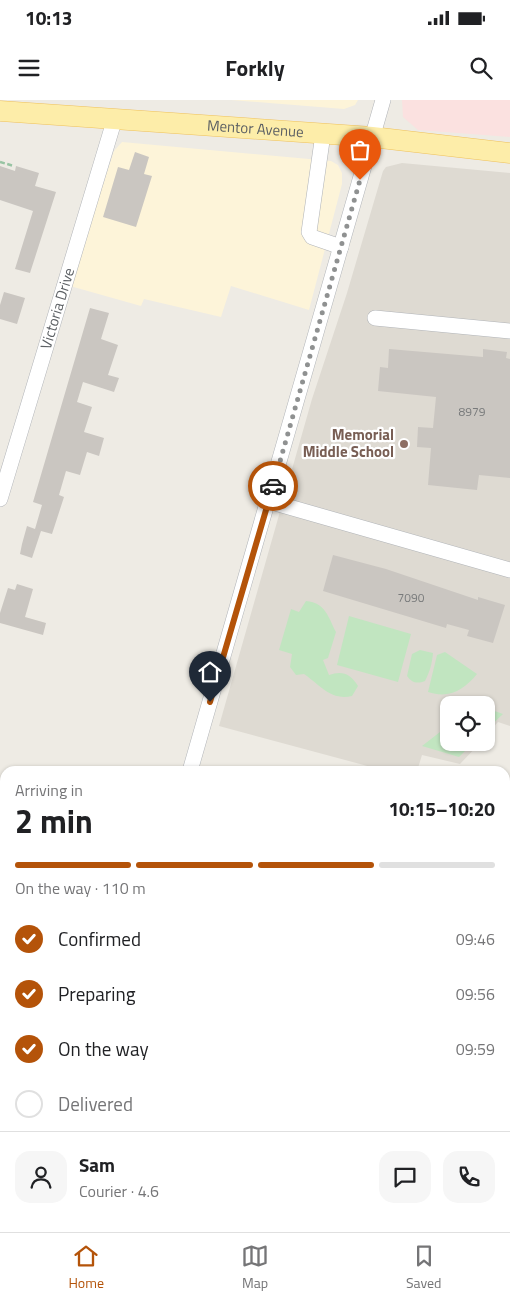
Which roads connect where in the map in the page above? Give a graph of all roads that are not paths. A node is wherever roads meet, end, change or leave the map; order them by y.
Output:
1 (383, 100) edge
2 (0, 111) edge
3 (115, 118) junction
4 (324, 134) junction
5 (372, 137) junction
6 (510, 153) edge
7 (341, 247) junction
8 (375, 318) dead end
9 (510, 331) edge
10 (0, 499) edge
11 (268, 501) junction
12 (510, 570) edge
13 (191, 766) edge

1 - 5 street
2 - 3 main road, Mentor Avenue
3 - 4 main road, Mentor Avenue
3 - 10 street, Victoria Drive
4 - 5 main road, Mentor Avenue
4 - 7 street
5 - 6 main road, Mentor Avenue
5 - 7 street
7 - 11 street
8 - 9 street
11 - 12 street
11 - 13 street

